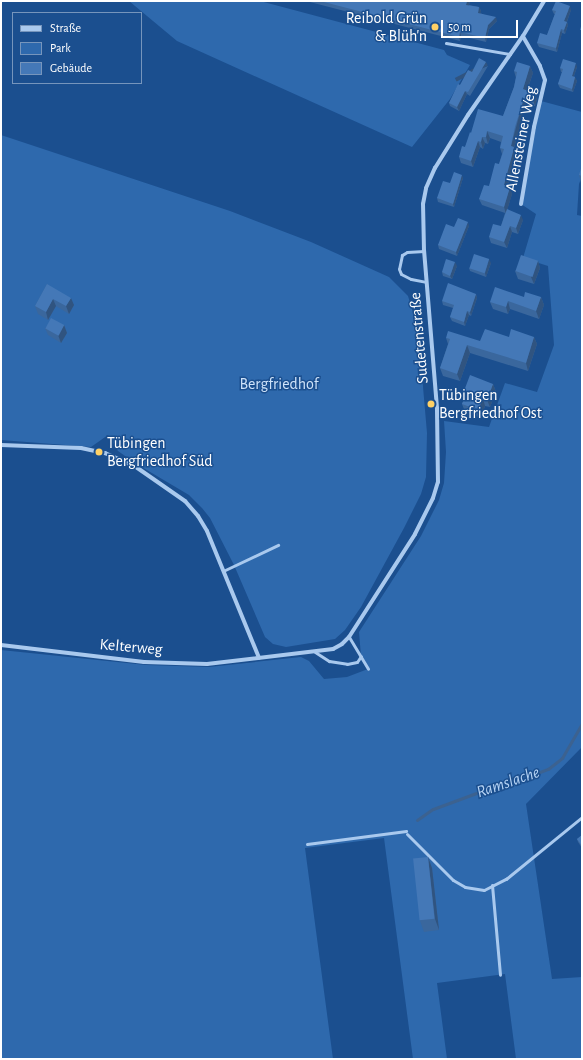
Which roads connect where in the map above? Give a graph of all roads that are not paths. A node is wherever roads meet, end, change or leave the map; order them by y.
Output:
1 (544, 1) edge
2 (523, 36) junction
3 (446, 43) dead end
4 (510, 54) junction
5 (521, 204) dead end
6 (424, 251) junction
7 (426, 282) junction
8 (1, 445) edge
9 (278, 545) dead end
10 (223, 571) junction
11 (349, 637) junction
12 (1, 645) edge
13 (315, 652) junction
14 (361, 656) junction
15 (259, 658) junction
16 (368, 669) dead end
17 (582, 817) edge
18 (307, 844) dead end
19 (492, 885) junction
20 (500, 975) dead end

1 - 2 street, Sudetenstraße
2 - 4 street, Sudetenstraße
2 - 5 street, Allensteiner Weg
3 - 4 lane
4 - 6 street, Sudetenstraße
6 - 7 street, Sudetenstraße
6 - 7 lane
7 - 11 street, Sudetenstraße
8 - 10 street
9 - 10 lane
10 - 15 street
11 - 13 street, Sudetenstraße
11 - 14 lane
12 - 15 street, Kelterweg
13 - 14 lane
13 - 15 street, Sudetenstraße
14 - 16 lane
17 - 19 lane
18 - 19 lane
19 - 20 lane

